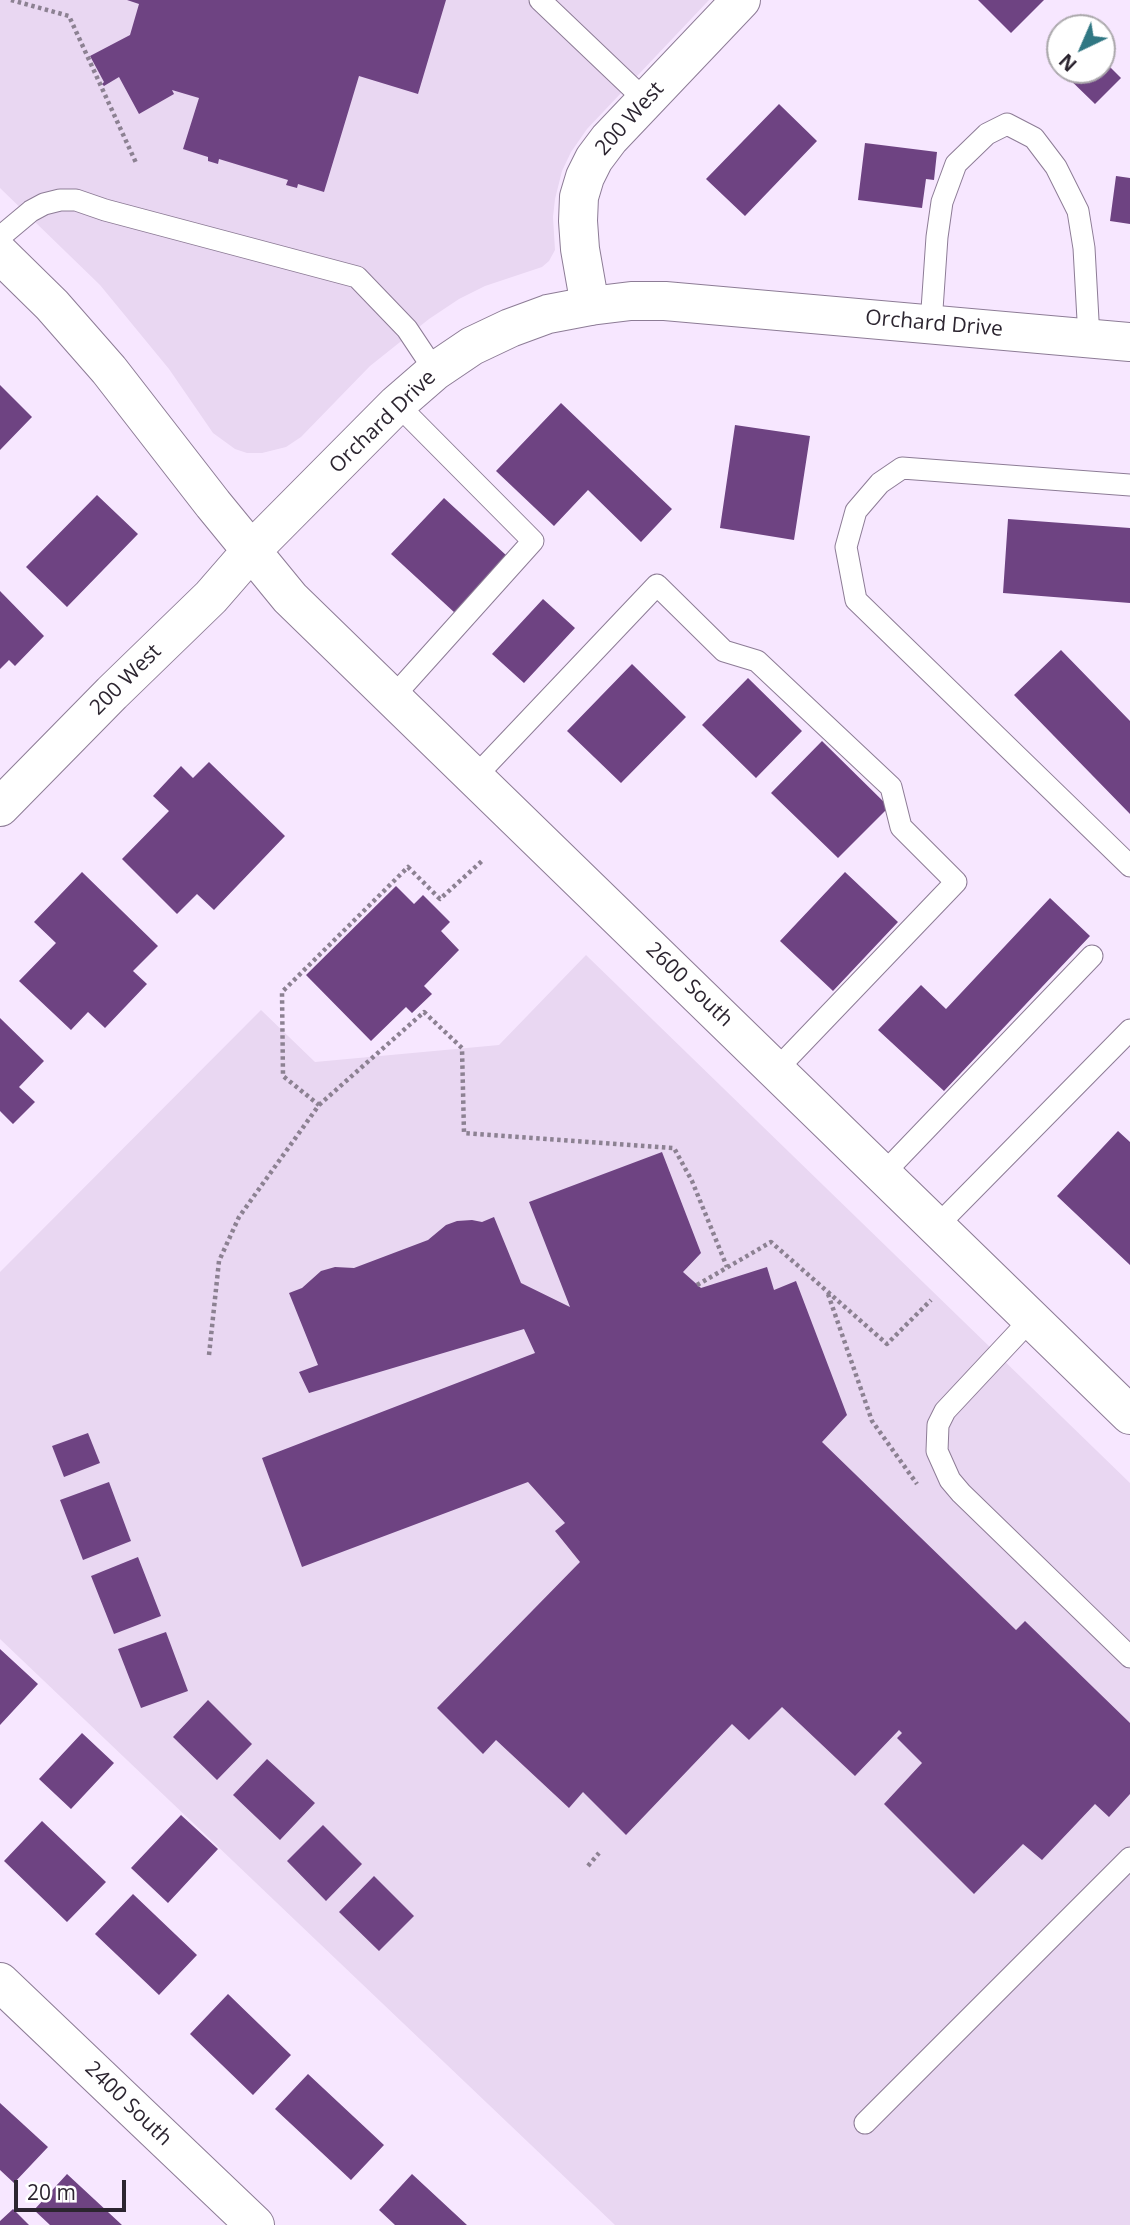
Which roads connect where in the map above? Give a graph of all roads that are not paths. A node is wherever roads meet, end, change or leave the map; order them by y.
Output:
1 (540, 0) edge
2 (741, 0) edge
3 (646, 101) junction
4 (0, 237) edge
5 (0, 254) edge
6 (590, 306) junction
7 (931, 324) junction
8 (1088, 338) junction
9 (1130, 342) edge
10 (435, 371) junction
11 (397, 404) junction
12 (1130, 485) edge
13 (251, 551) junction
14 (392, 698) junction
15 (474, 778) junction
16 (0, 807) edge
17 (1130, 866) edge
18 (1092, 956) dead end
19 (1126, 1041) edge
20 (776, 1070) junction
21 (883, 1174) junction
22 (936, 1227) junction
23 (1031, 1319) junction
24 (1130, 1415) edge
25 (1130, 1657) edge
26 (1130, 1858) edge
27 (0, 1982) edge
28 (865, 2123) dead end
29 (255, 2225) edge

1 - 3 lane
2 - 3 main road, 200 West
3 - 6 main road, 200 West
4 - 10 lane
5 - 13 main road
6 - 7 main road, Orchard Drive
6 - 10 main road, Orchard Drive
7 - 8 main road, Orchard Drive
7 - 8 lane
8 - 9 main road, Orchard Drive
10 - 11 main road, Orchard Drive
11 - 13 main road, Orchard Drive
11 - 14 lane
12 - 17 lane
13 - 14 main road, 2600 South
13 - 16 main road, 200 West
14 - 15 main road, 2600 South
15 - 20 main road, 2600 South
15 - 20 lane
18 - 21 lane
19 - 22 lane
20 - 21 main road, 2600 South
21 - 22 main road, 2600 South
22 - 23 main road, 2600 South
23 - 24 main road, 2600 South
23 - 25 lane
26 - 28 lane
27 - 29 main road, 2400 South

